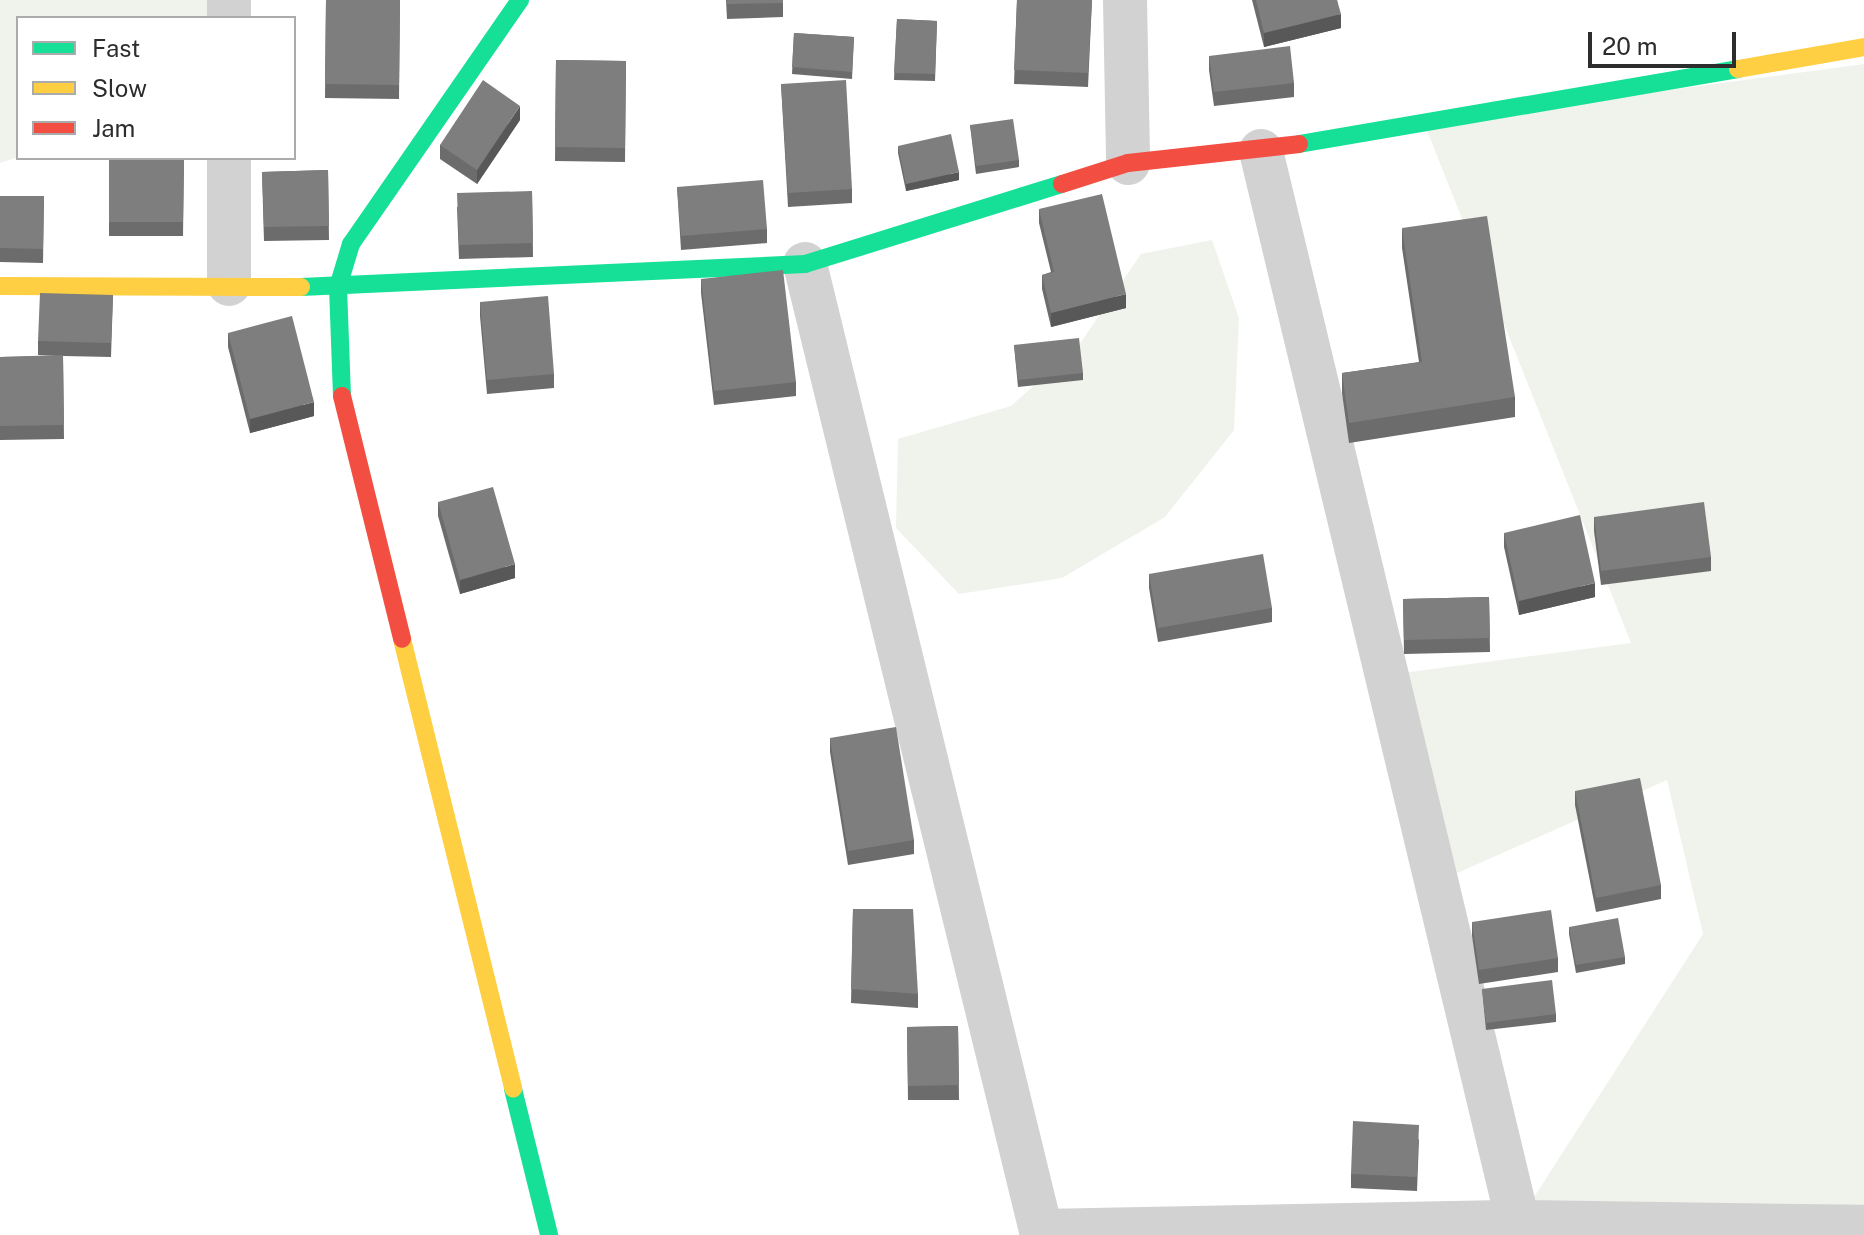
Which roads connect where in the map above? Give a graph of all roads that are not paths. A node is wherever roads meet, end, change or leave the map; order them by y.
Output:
1 (520, 0) edge
2 (1125, 0) edge
3 (1864, 47) edge
4 (1261, 151) junction
5 (229, 160) edge
6 (1128, 163) junction
7 (805, 264) junction
8 (229, 284) junction
9 (0, 286) edge
10 (338, 287) junction
11 (1864, 1227) edge
12 (1519, 1228) edge
13 (1042, 1233) edge
14 (549, 1235) edge

1 - 10 street
2 - 6 street
3 - 4 street
4 - 6 street
4 - 12 street
5 - 8 street
6 - 7 street
7 - 10 street
7 - 13 street
8 - 9 street
8 - 10 street
10 - 14 street
11 - 12 street
12 - 13 street

